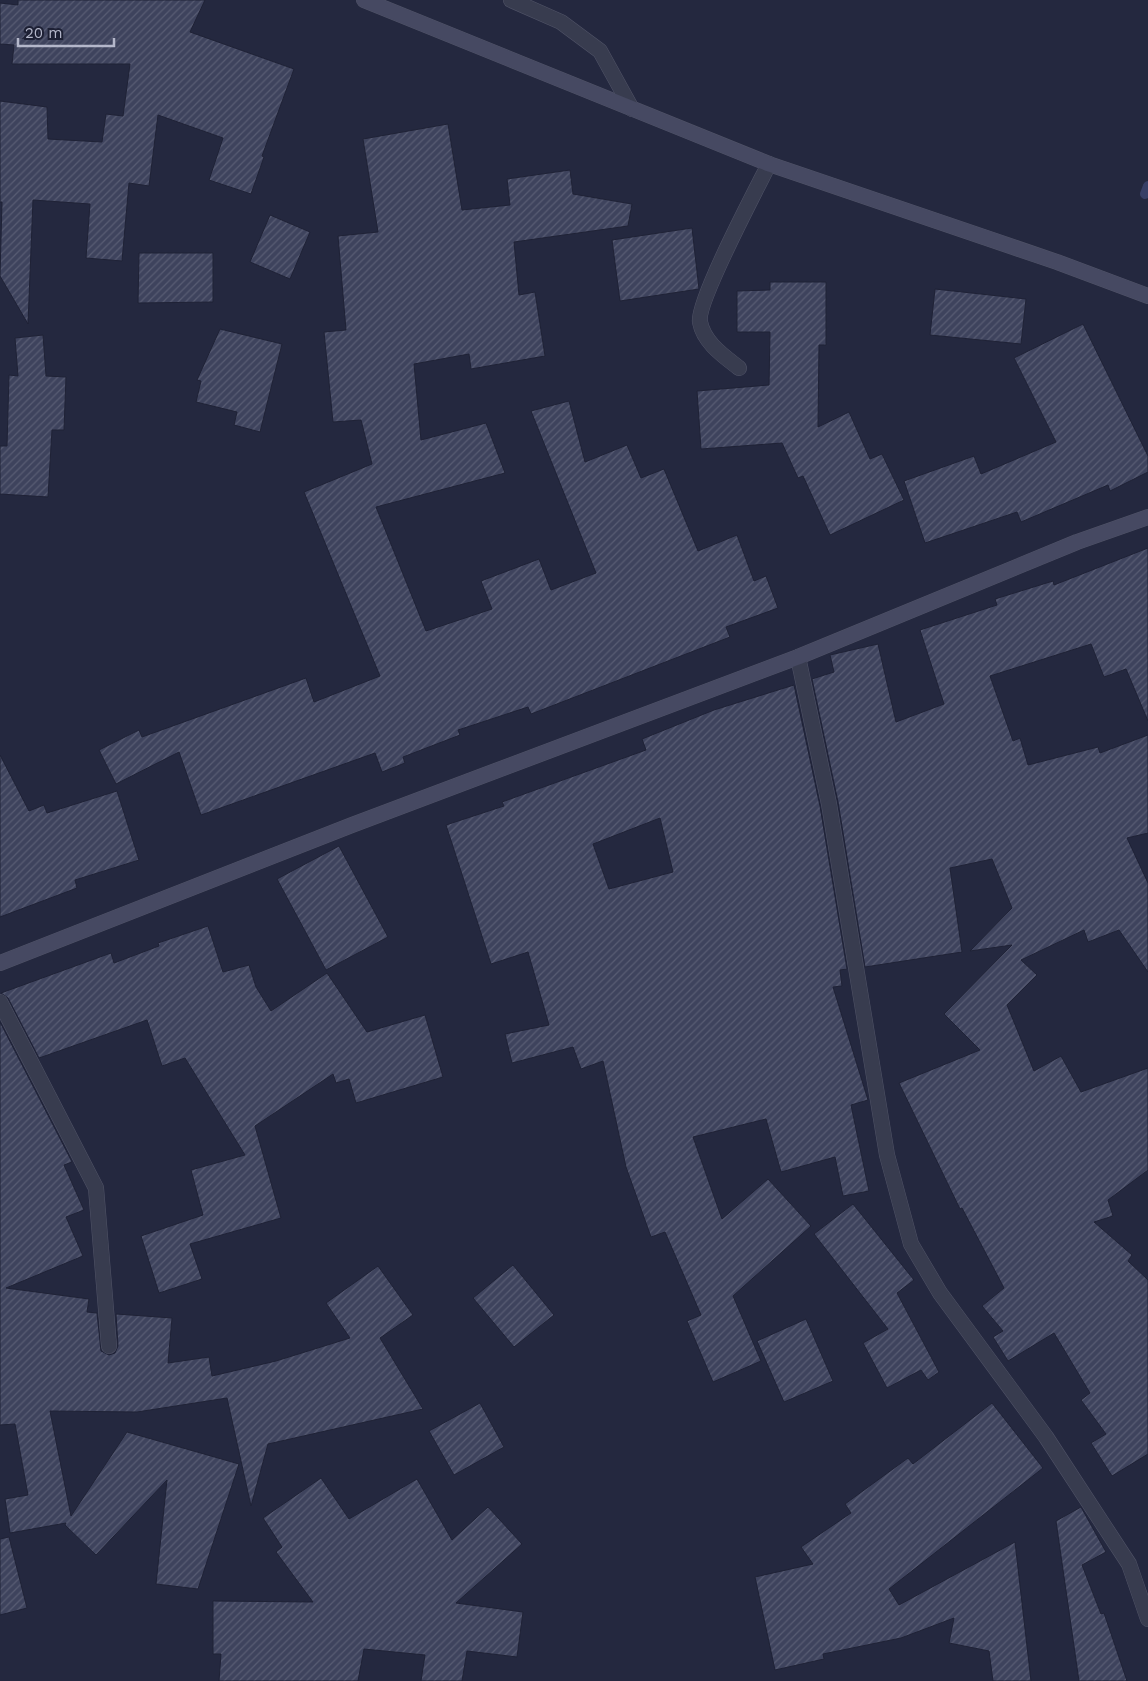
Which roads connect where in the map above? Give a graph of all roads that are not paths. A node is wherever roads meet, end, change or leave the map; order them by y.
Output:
1 (364, 0) edge
2 (511, 0) edge
3 (632, 109) junction
4 (769, 164) junction
5 (1148, 296) edge
6 (740, 368) dead end
7 (1148, 517) edge
8 (798, 657) junction
9 (0, 963) edge
10 (0, 1002) edge
11 (109, 1346) dead end
12 (1148, 1619) edge

1 - 3 main road
2 - 3 street
3 - 4 main road
4 - 5 main road
4 - 6 street
7 - 8 main road
8 - 9 main road
8 - 12 street
10 - 11 street

